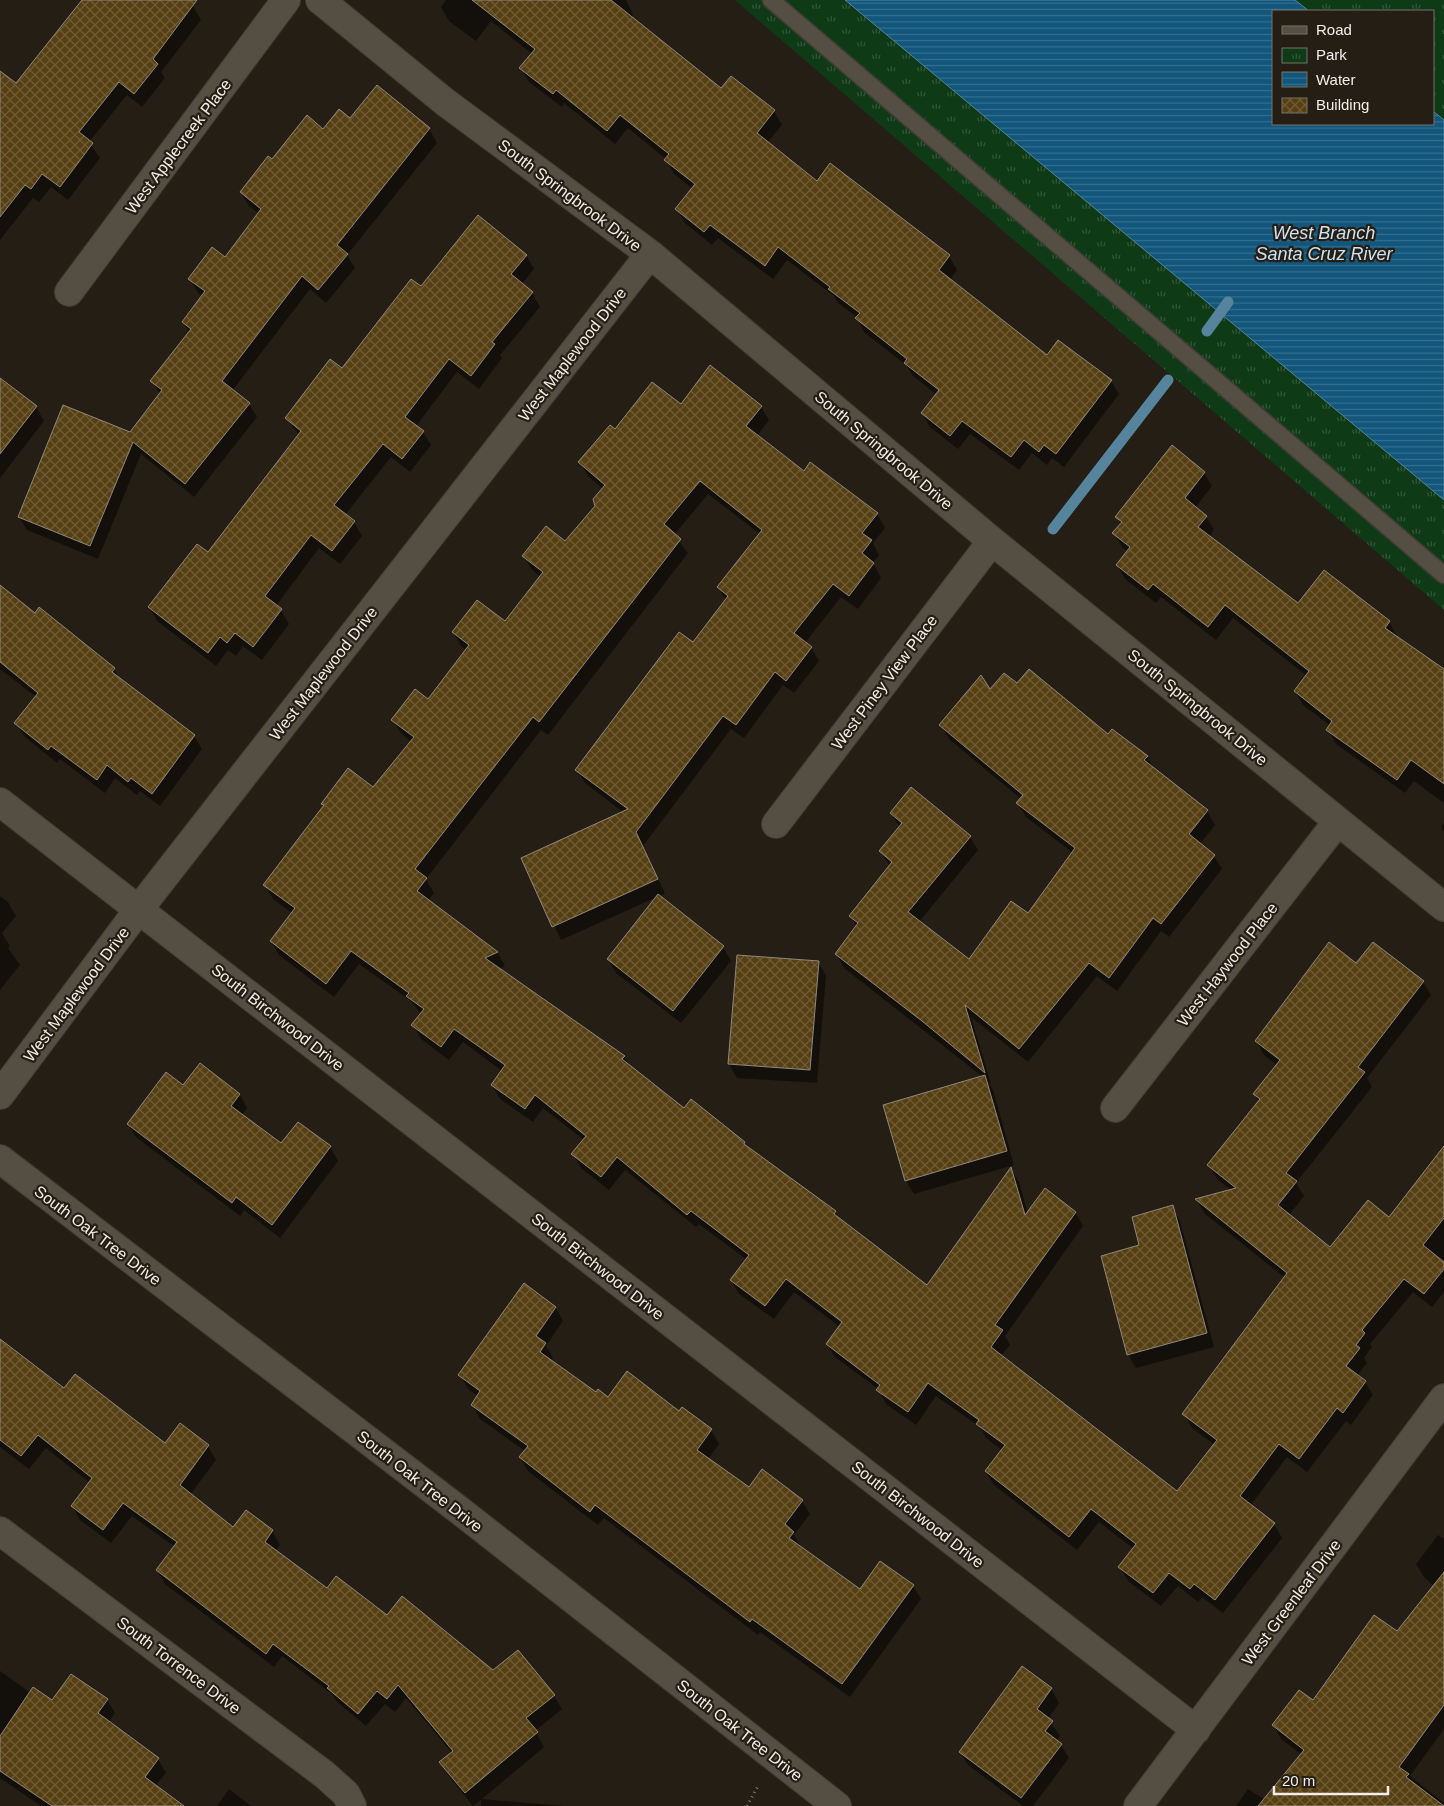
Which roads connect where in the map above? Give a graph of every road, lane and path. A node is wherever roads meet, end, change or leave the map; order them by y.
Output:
1 (286, 0) edge
2 (320, 0) edge
3 (772, 0) edge
4 (650, 254) junction
5 (70, 292) dead end
6 (992, 540) junction
7 (1444, 575) edge
8 (0, 802) edge
9 (1338, 821) junction
10 (776, 824) dead end
11 (1444, 907) edge
12 (139, 909) junction
13 (0, 1095) edge
14 (1115, 1108) dead end
15 (0, 1160) edge
16 (1444, 1398) edge
17 (0, 1531) edge
18 (1196, 1730) junction
19 (352, 1806) edge
20 (837, 1806) edge
21 (1138, 1806) edge

1 - 5 street, West Applecreek Place
2 - 4 street, South Springbrook Drive
3 - 7 lane
4 - 6 street, South Springbrook Drive
4 - 12 street, West Maplewood Drive
6 - 9 street, South Springbrook Drive
6 - 10 street, West Piney View Place
8 - 12 street, South Birchwood Drive
9 - 11 street, South Springbrook Drive
9 - 14 street, West Haywood Place
12 - 13 street, West Maplewood Drive
12 - 18 street, South Birchwood Drive
15 - 20 street, South Oak Tree Drive
16 - 18 street, West Greenleaf Drive
17 - 19 street, South Torrence Drive
18 - 21 street, West Greenleaf Drive

